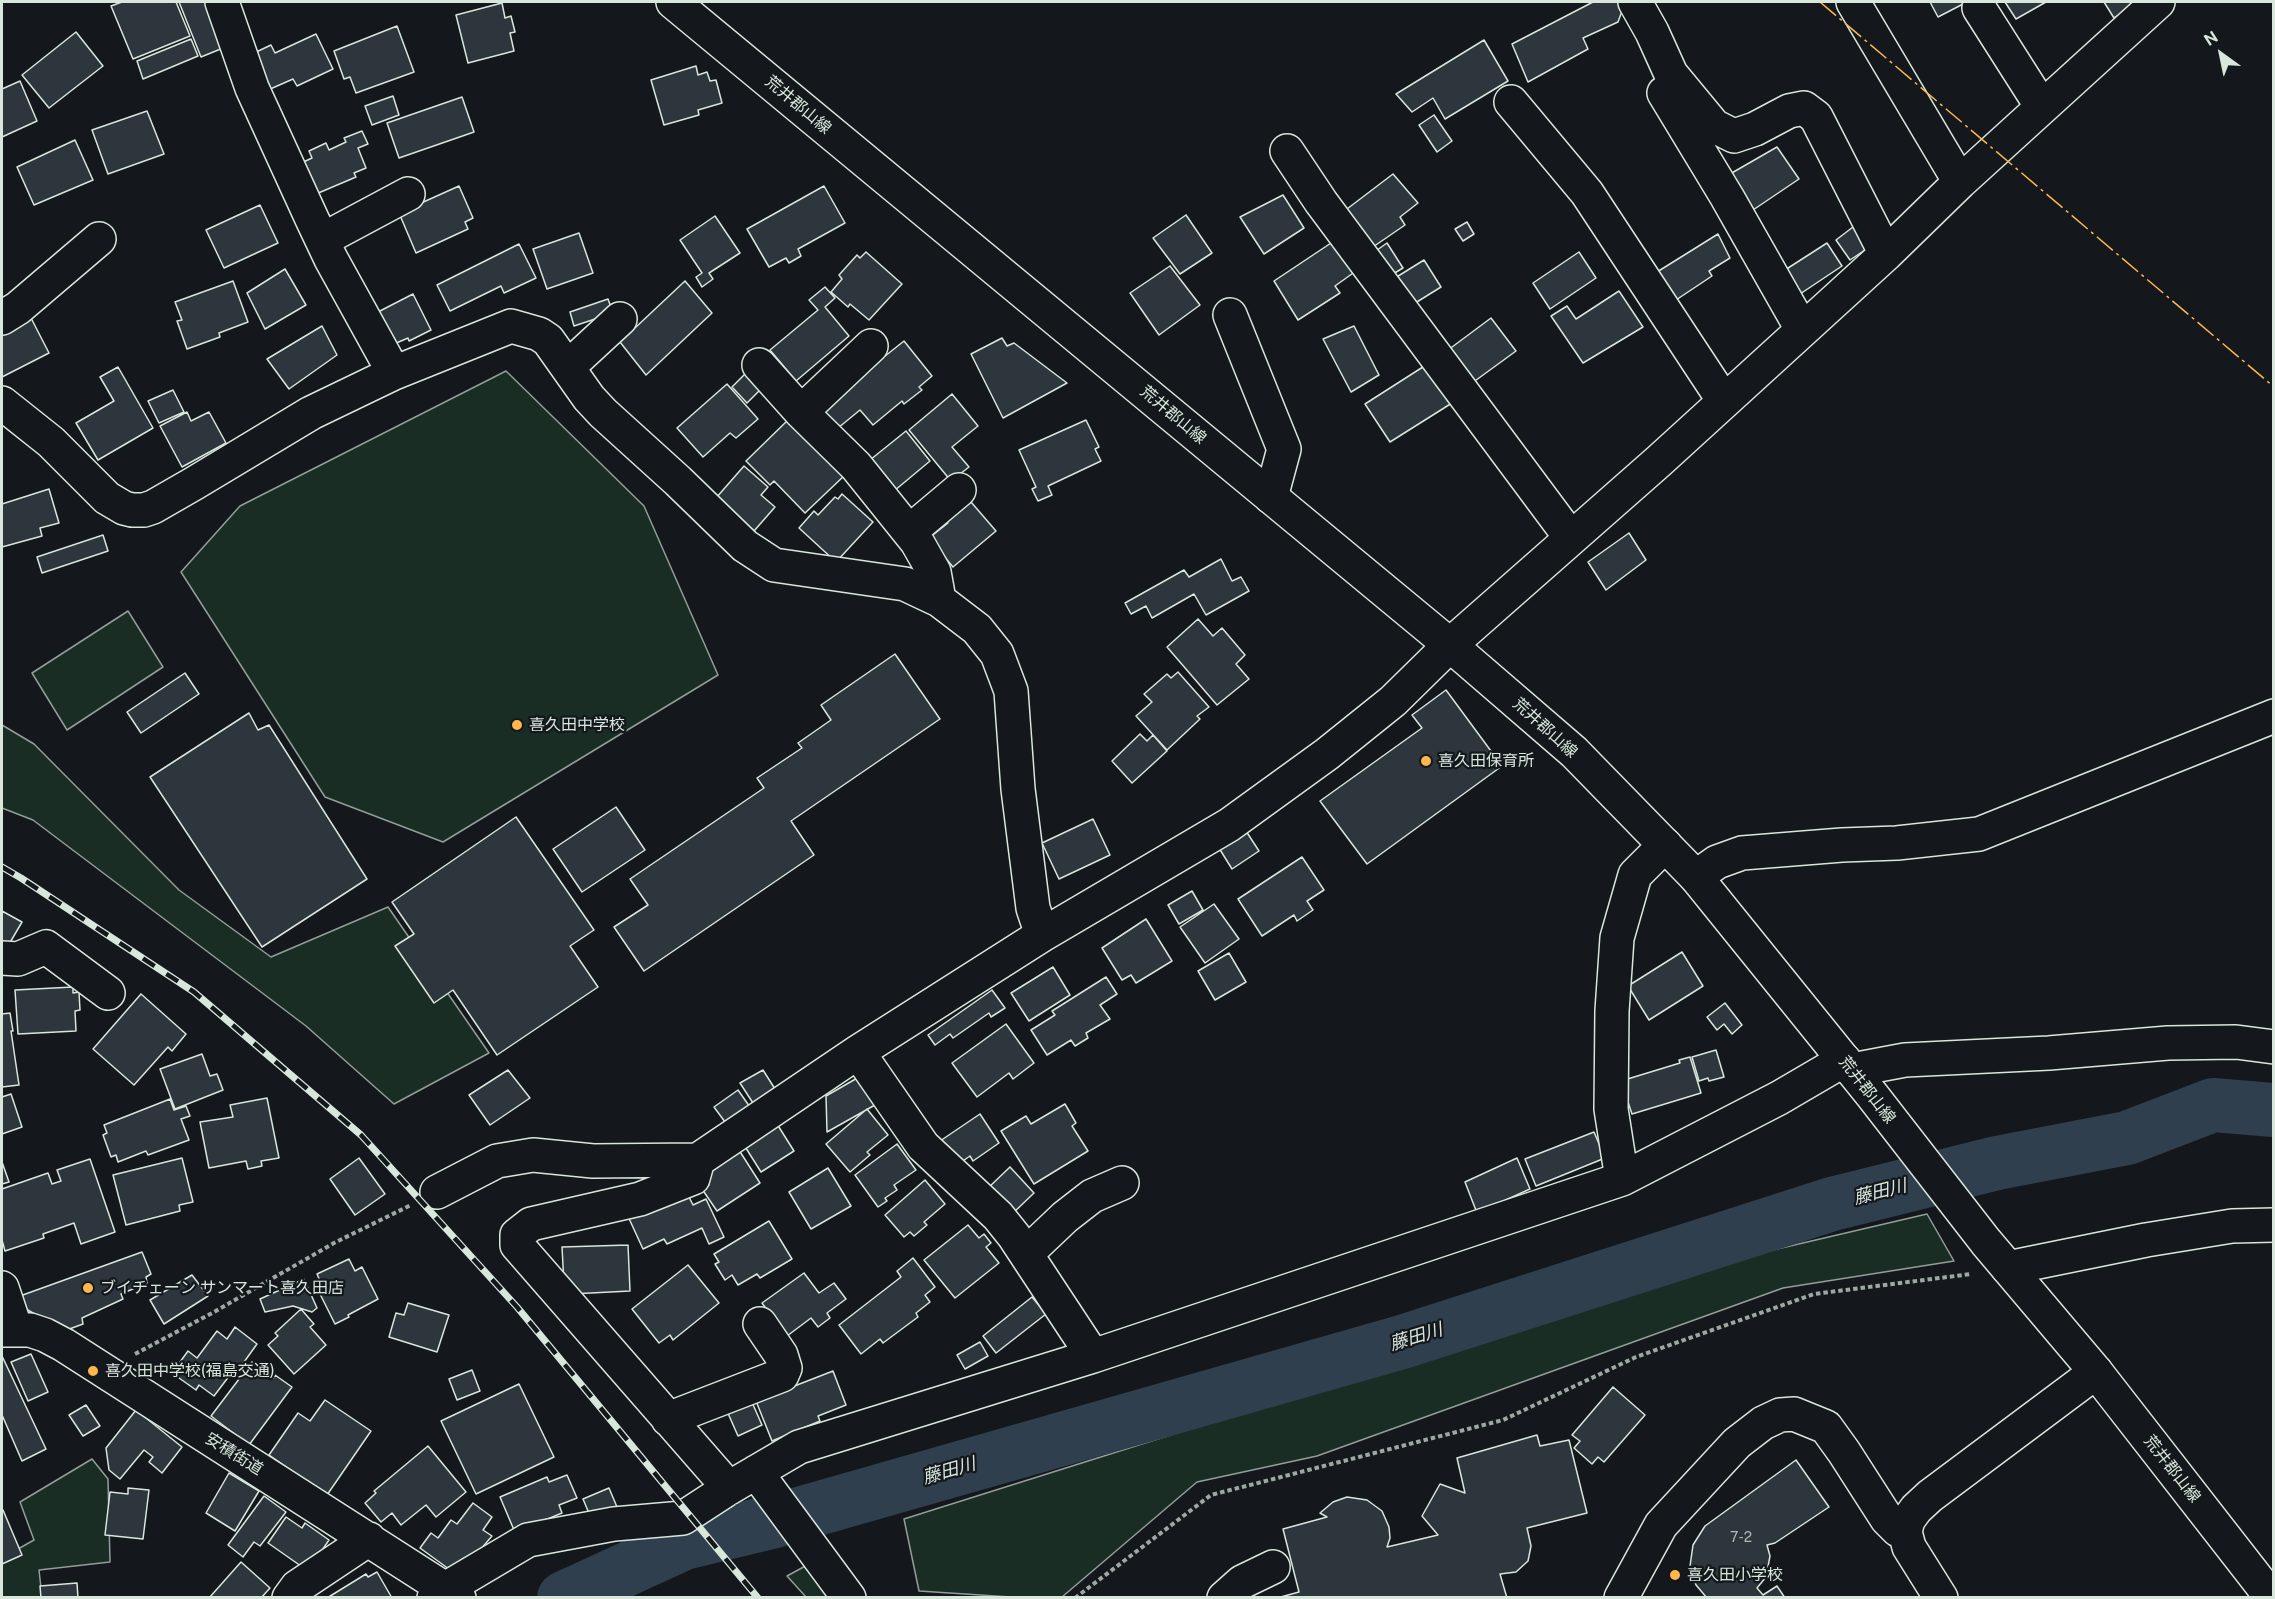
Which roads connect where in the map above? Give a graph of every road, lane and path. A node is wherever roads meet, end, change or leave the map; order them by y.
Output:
1 (222, 2) edge
2 (673, 2) edge
3 (1635, 2) edge
4 (1853, 2) edge
5 (2158, 2) edge
6 (1979, 8) dead end
7 (1652, 73) dead end
8 (1511, 102) dead end
9 (2042, 106) junction
10 (1287, 151) dead end
11 (1960, 182) junction
12 (408, 194) dead end
13 (99, 239) dead end
14 (322, 240) junction
15 (1886, 254) junction
16 (1230, 315) dead end
17 (2, 318) edge
18 (620, 319) dead end
19 (1802, 329) junction
20 (871, 346) dead end
21 (759, 365) dead end
22 (568, 367) junction
23 (394, 373) junction
24 (1724, 401) junction
25 (2, 403) edge
26 (801, 412) junction
27 (959, 490) dead end
28 (1271, 497) junction
29 (909, 532) junction
30 (1571, 538) junction
31 (939, 600) junction
32 (1450, 645) junction
33 (2274, 716) edge
34 (1665, 845) junction
35 (1696, 877) junction
36 (1042, 935) junction
37 (2, 958) edge
38 (108, 993) dead end
39 (2274, 1047) edge
40 (858, 1052) junction
41 (1856, 1075) junction
42 (698, 1160) junction
43 (1622, 1179) junction
44 (1122, 1183) dead end
45 (424, 1199) joint
46 (2274, 1225) edge
47 (1026, 1254) junction
48 (2008, 1268) junction
49 (2, 1288) edge
50 (760, 1324) dead end
51 (9, 1330) edge
52 (1093, 1356) junction
53 (103, 1371) junction
54 (2096, 1372) junction
55 (668, 1419) junction
56 (742, 1480) junction
57 (1905, 1533) junction
58 (369, 1539) junction
59 (1273, 1567) dead end
60 (843, 1589) edge
61 (447, 1594) edge
62 (289, 1598) edge
63 (1075, 1598) edge
64 (1224, 1598) edge
65 (1621, 1598) edge
66 (1941, 1598) edge
67 (2272, 1598) edge

1 - 14 street
2 - 28 street, 荒井郡山線
3 - 15 street
4 - 11 street
5 - 9 street
6 - 9 street
7 - 19 street
8 - 24 street
9 - 11 street
10 - 30 street
11 - 15 street
12 - 14 street
13 - 17 street
14 - 23 street
15 - 19 street
16 - 28 street
18 - 22 street
19 - 24 street
20 - 26 street
21 - 26 street
22 - 23 street
22 - 31 street
23 - 25 street
24 - 30 street
26 - 29 street
27 - 29 street
28 - 32 street, 荒井郡山線
29 - 31 street
30 - 32 street
31 - 36 street
32 - 34 street, 荒井郡山線
32 - 36 street
33 - 35 street
34 - 35 street, 荒井郡山線
34 - 43 street
35 - 41 street, 荒井郡山線
36 - 40 street
37 - 38 street
39 - 41 street
40 - 42 street
40 - 47 street
41 - 43 street
41 - 48 street, 荒井郡山線
42 - 45 street
42 - 55 street
43 - 52 street
44 - 47 street
45 - 53 path
46 - 48 street
47 - 52 street
48 - 54 street, 荒井郡山線
48 - 63 path
49 - 51 street
50 - 55 street
51 - 53 street, 安積街道
52 - 56 street
53 - 58 street, 安積街道
54 - 57 street
54 - 67 street, 荒井郡山線
55 - 56 street
56 - 60 street
56 - 61 street
57 - 65 street
57 - 66 street
58 - 61 street, 安積街道
58 - 62 street
59 - 64 street

